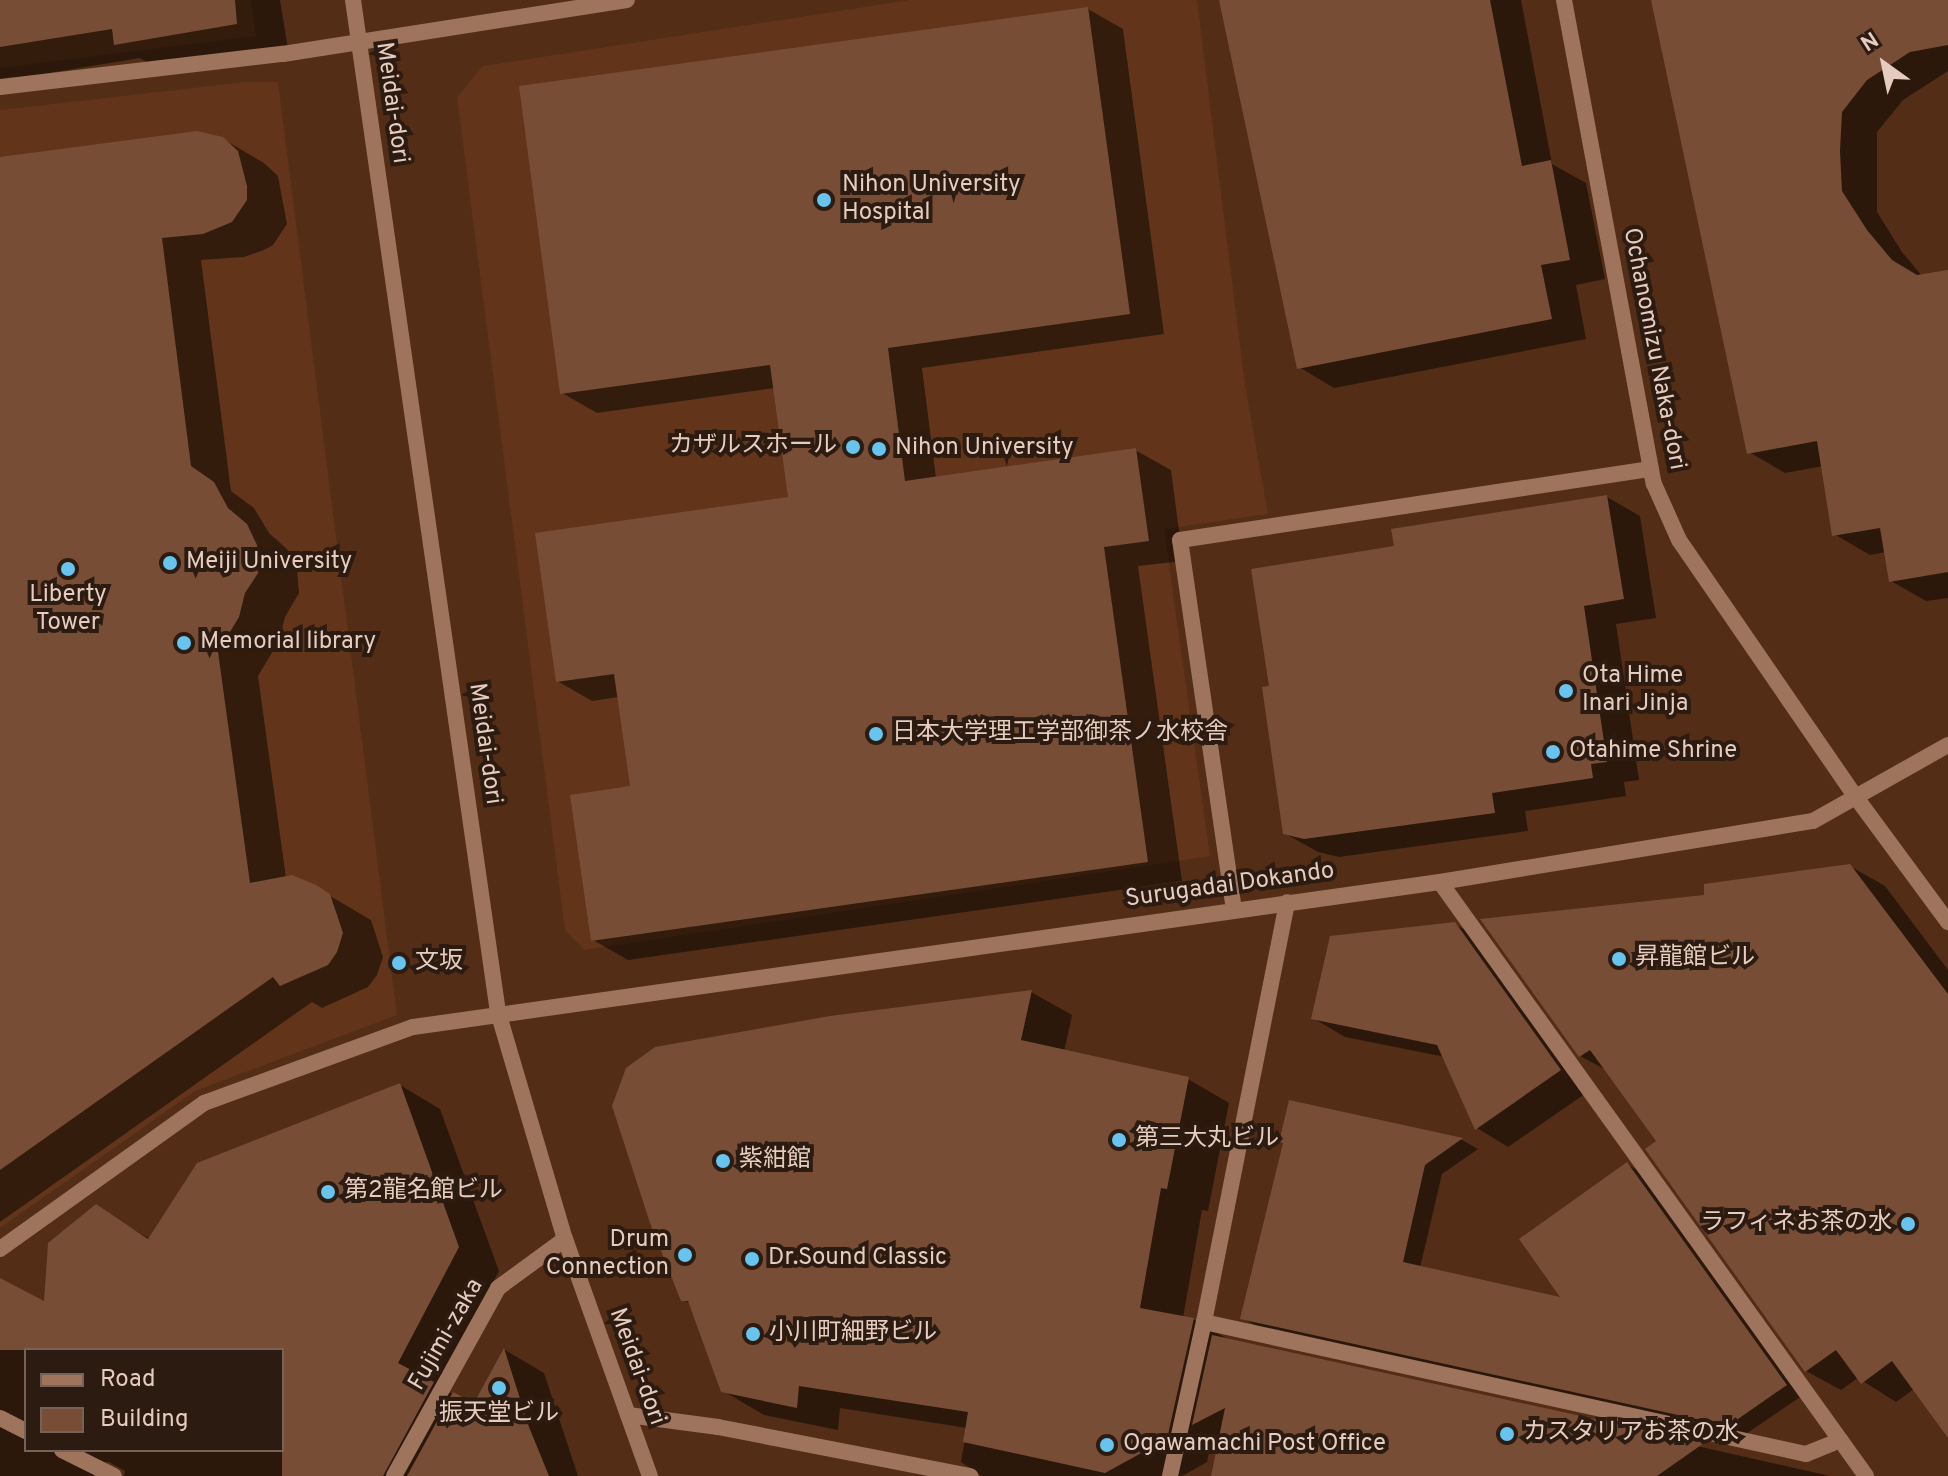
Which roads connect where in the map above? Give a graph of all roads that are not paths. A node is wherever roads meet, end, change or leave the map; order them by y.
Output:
1 (353, 0) edge
2 (627, 0) edge
3 (1564, 0) edge
4 (359, 42) junction
5 (0, 87) edge
6 (1651, 469) junction
7 (1948, 745) edge
8 (1855, 796) junction
9 (1440, 882) junction
10 (1287, 902) junction
11 (1234, 910) junction
12 (1948, 922) edge
13 (498, 1012) junction
14 (565, 1239) junction
15 (0, 1249) edge
16 (1204, 1322) junction
17 (628, 1415) junction
18 (0, 1418) edge
19 (24, 1430) edge
20 (1840, 1440) junction
21 (66, 1452) edge
22 (114, 1476) edge
23 (394, 1476) edge
24 (650, 1476) edge
25 (970, 1476) edge
26 (1170, 1476) edge
27 (1866, 1476) edge

1 - 4 street, Meidai-dori
2 - 4 street
3 - 6 street, Ochanomizu Naka-dori
4 - 5 street
4 - 13 street, Meidai-dori
6 - 8 street, Ochanomizu Naka-dori
6 - 11 street
7 - 8 street, Surugadai Dokando
8 - 9 street, Surugadai Dokando
8 - 12 street, Ochanomizu Naka-dori
9 - 10 street, Surugadai Dokando
9 - 20 street
10 - 11 street, Surugadai Dokando
10 - 16 street
11 - 13 street, Surugadai Dokando
13 - 14 street, Meidai-dori
13 - 15 street, Surugadai Dokando
14 - 17 street, Meidai-dori
14 - 23 street, Fujimi-zaka
16 - 20 street
16 - 26 street
17 - 24 street, Meidai-dori
17 - 25 street
18 - 19 street
20 - 27 street
21 - 22 street

